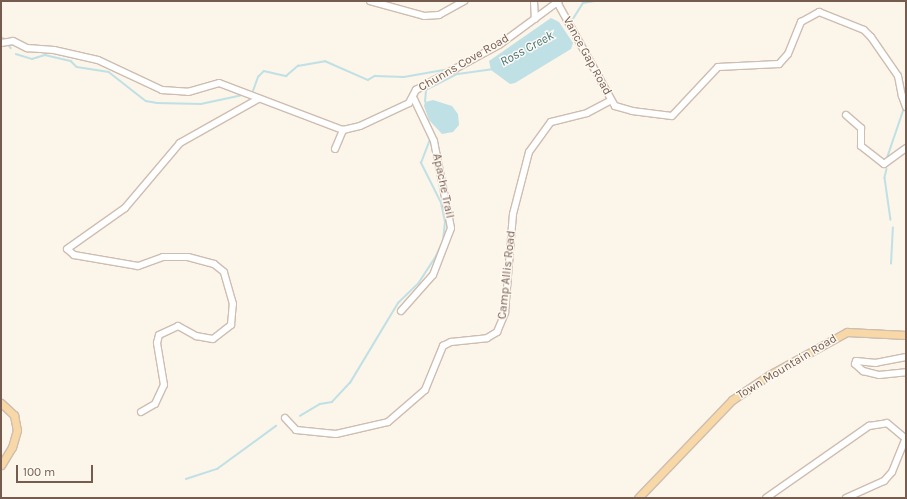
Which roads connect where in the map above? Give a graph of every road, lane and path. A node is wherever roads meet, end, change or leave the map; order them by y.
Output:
1 (370, 1) edge
2 (464, 1) edge
3 (534, 1) edge
4 (558, 1) edge
5 (535, 19) junction
6 (1, 43) edge
7 (904, 97) edge
8 (258, 99) junction
9 (414, 99) junction
10 (612, 100) junction
11 (906, 107) edge
12 (846, 115) dead end
13 (343, 130) junction
14 (906, 148) edge
15 (335, 149) dead end
16 (401, 311) dead end
17 (906, 335) edge
18 (906, 356) edge
19 (906, 372) edge
20 (1, 403) edge
21 (141, 412) dead end
22 (284, 418) dead end
23 (906, 437) edge
24 (1, 465) edge
25 (638, 498) edge
26 (766, 498) edge
27 (846, 498) edge

1 - 2 street
3 - 5 street
4 - 5 street, Chunns Cove Road
4 - 10 street, Vance Gap Road
5 - 9 street, Chunns Cove Road
6 - 8 street
7 - 10 street, Vance Gap Road
7 - 11 street
8 - 13 street
8 - 21 street
9 - 13 street, Chunns Cove Road
9 - 16 street, Apache Trail
10 - 22 street, Camp Allis Road
12 - 14 street
13 - 15 street
17 - 25 main road, Town Mountain Road
18 - 19 street
20 - 24 main road
23 - 26 street
23 - 27 street

